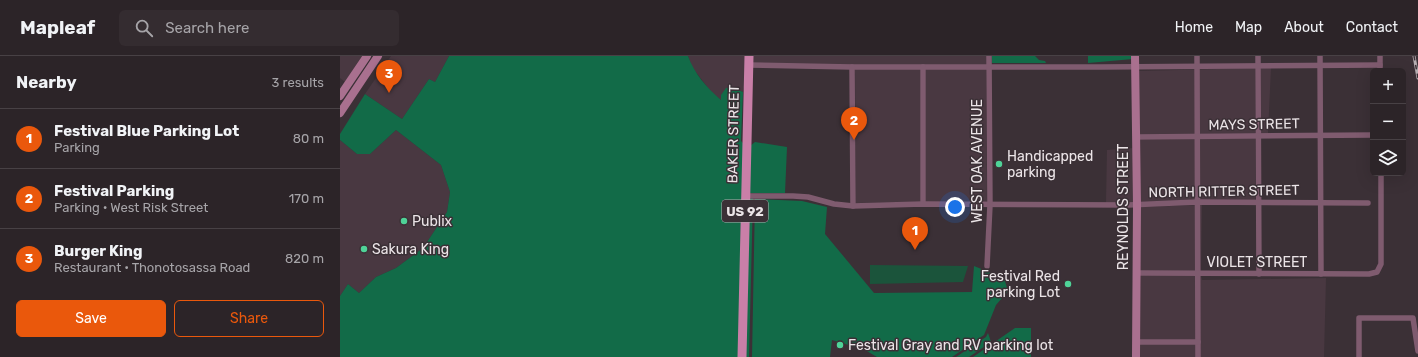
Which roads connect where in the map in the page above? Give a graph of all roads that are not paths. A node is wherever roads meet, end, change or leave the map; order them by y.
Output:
1 (367, 56) edge
2 (378, 56) edge
3 (988, 56) edge
4 (1135, 56) edge
5 (1197, 56) edge
6 (1258, 56) edge
7 (1320, 56) edge
8 (1380, 56) edge
9 (748, 61) edge
10 (1258, 65) junction
11 (1320, 65) junction
12 (989, 66) junction
13 (1197, 66) junction
14 (852, 67) junction
15 (923, 67) junction
16 (1135, 67) junction
17 (1380, 68) edge
18 (340, 96) edge
19 (340, 113) edge
20 (1320, 135) junction
21 (1370, 135) edge
22 (1198, 136) junction
23 (1258, 136) junction
24 (1136, 137) junction
25 (1380, 176) edge
26 (746, 196) junction
27 (1198, 202) junction
28 (1258, 202) junction
29 (1320, 202) junction
30 (1368, 203) dead end
31 (923, 204) junction
32 (990, 205) junction
33 (1137, 205) junction
34 (853, 206) junction
35 (987, 266) dead end
36 (1136, 273) junction
37 (1199, 274) junction
38 (1259, 274) junction
39 (1321, 274) junction
40 (1136, 342) junction
41 (1198, 342) junction
42 (1418, 352) edge
43 (742, 357) edge
44 (1136, 357) edge
45 (1198, 357) edge
46 (1359, 357) edge

1 - 18 main road
2 - 19 main road
3 - 12 street, WEST OAK AVENUE
4 - 16 main road, REYNOLDS STREET
5 - 13 street
6 - 10 street
7 - 11 street
8 - 17 street
9 - 14 street
9 - 26 main road, BAKER STREET / US 92
10 - 11 street
10 - 13 street
10 - 23 street
11 - 17 street
11 - 20 street
12 - 15 street
12 - 16 street
12 - 32 street, WEST OAK AVENUE
13 - 16 street
13 - 22 street
14 - 15 street
14 - 34 street
15 - 31 street
16 - 24 main road, REYNOLDS STREET
20 - 21 street, MAYS STREET
20 - 23 street, MAYS STREET
20 - 29 street
22 - 23 street, MAYS STREET
22 - 24 street, MAYS STREET
22 - 27 street
23 - 28 street
24 - 33 main road, REYNOLDS STREET
25 - 39 street, VIOLET STREET
26 - 34 street, NORTH RITTER STREET
26 - 43 main road, BAKER STREET / US 92
27 - 28 street, NORTH RITTER STREET
27 - 33 street, NORTH RITTER STREET
27 - 37 street
28 - 29 street, NORTH RITTER STREET
28 - 38 street
29 - 30 street, NORTH RITTER STREET
29 - 39 street
31 - 32 street, NORTH RITTER STREET
31 - 34 street, NORTH RITTER STREET
32 - 33 street, NORTH RITTER STREET
32 - 35 street, WEST OAK AVENUE
33 - 36 main road, REYNOLDS STREET
36 - 37 street, VIOLET STREET
36 - 40 main road, REYNOLDS STREET
37 - 38 street, VIOLET STREET
37 - 41 street
38 - 39 street, VIOLET STREET
40 - 41 street
40 - 44 main road, REYNOLDS STREET
41 - 45 street
42 - 46 street

